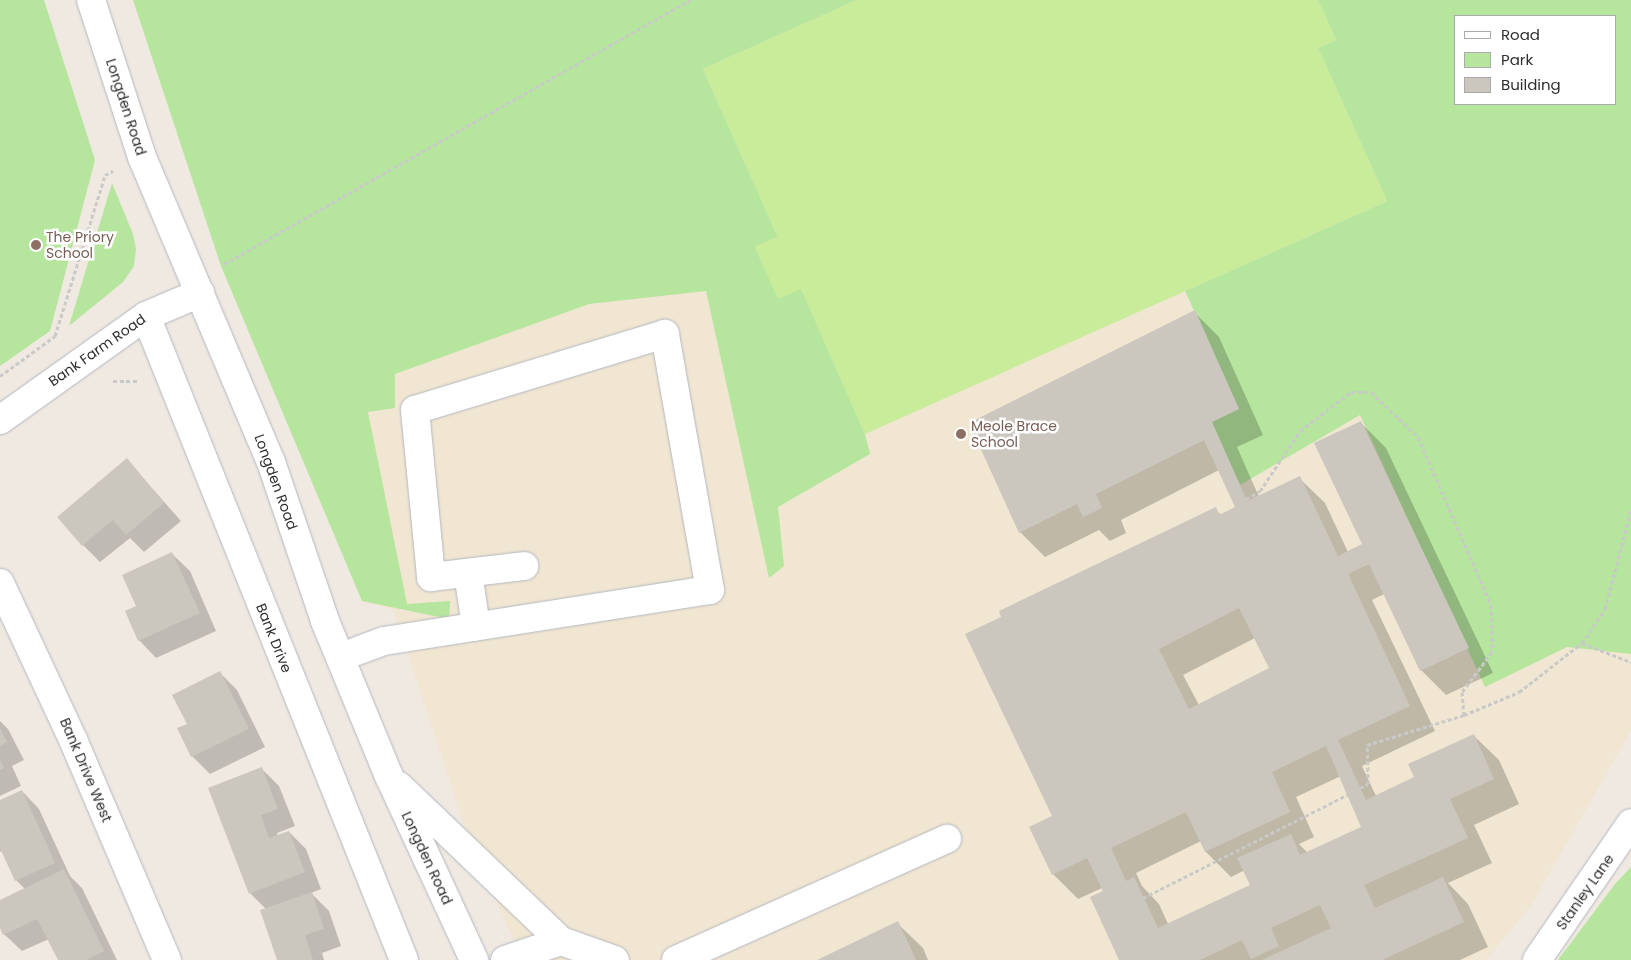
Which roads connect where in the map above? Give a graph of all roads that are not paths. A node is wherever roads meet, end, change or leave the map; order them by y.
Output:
1 (92, 0) edge
2 (197, 285) junction
3 (146, 316) junction
4 (0, 420) edge
5 (524, 566) dead end
6 (468, 573) junction
7 (0, 583) edge
8 (476, 626) junction
9 (341, 657) junction
10 (389, 776) junction
11 (1628, 837) edge
12 (947, 839) dead end
13 (561, 941) junction
14 (610, 959) edge
15 (167, 960) edge
16 (404, 960) edge
17 (474, 960) edge
18 (505, 960) edge
19 (676, 960) edge
20 (1537, 960) edge

1 - 2 street, Longden Road
2 - 3 street, Bank Farm Road
2 - 9 street, Longden Road
3 - 4 street, Bank Farm Road
3 - 16 street, Bank Drive
5 - 6 street
6 - 8 street
6 - 8 street
7 - 15 street, Bank Drive West
8 - 9 street
9 - 10 street, Longden Road
10 - 13 street
10 - 17 street, Longden Road
11 - 20 street, Stanley Lane
12 - 19 street
13 - 14 street
13 - 18 street

